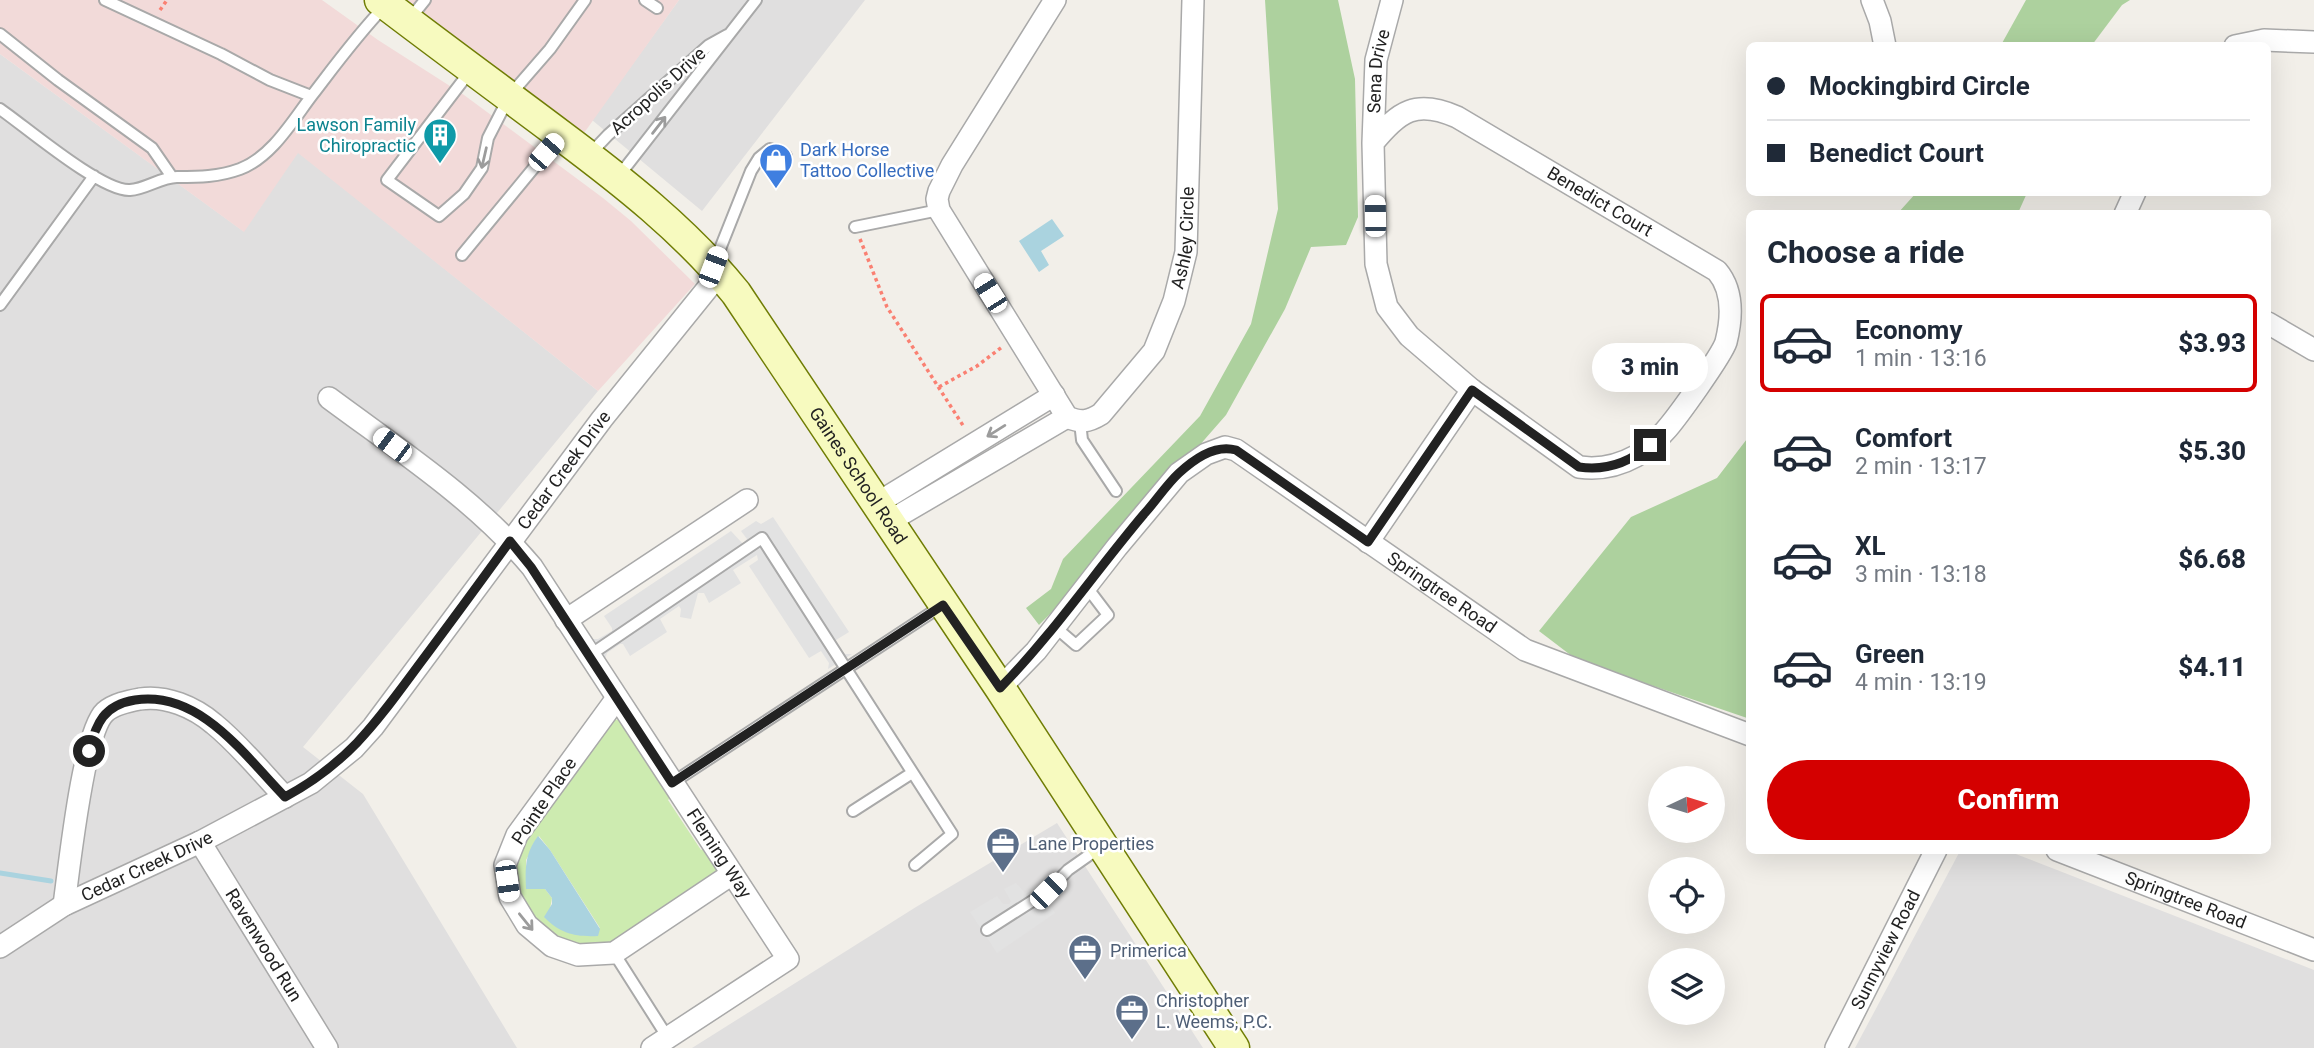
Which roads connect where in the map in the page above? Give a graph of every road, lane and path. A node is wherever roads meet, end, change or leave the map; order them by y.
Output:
1 (105, 0) edge
2 (167, 0) edge
3 (585, 0) edge
4 (645, 0) edge
5 (756, 0) edge
6 (1055, 0) edge
7 (1193, 0) edge
8 (1392, 0) edge
9 (1872, 0) edge
10 (400, 6) edge
11 (657, 8) dead end
12 (157, 14) dead end
13 (732, 32) junction
14 (0, 34) edge
15 (1884, 42) edge
16 (2254, 42) edge
17 (2314, 42) edge
18 (472, 69) junction
19 (510, 95) junction
20 (311, 96) junction
21 (0, 109) edge
22 (561, 135) junction
23 (1373, 143) junction
24 (589, 156) junction
25 (786, 156) dead end
26 (94, 176) junction
27 (172, 177) junction
28 (617, 178) junction
29 (939, 210) junction
30 (855, 227) joint
31 (462, 255) dead end
32 (716, 270) junction
33 (0, 305) edge
34 (2271, 325) edge
35 (1019, 340) junction
36 (2314, 350) edge
37 (939, 387) junction
38 (1472, 390) junction
39 (1054, 395) junction
40 (330, 398) dead end
41 (1074, 420) junction
42 (975, 443) junction
43 (1116, 491) dead end
44 (747, 499) dead end
45 (882, 513) junction
46 (510, 541) junction
47 (1368, 542) junction
48 (1086, 586) junction
49 (943, 605) junction
50 (566, 620) junction
51 (1055, 627) junction
52 (590, 655) junction
53 (845, 669) junction
54 (1000, 688) junction
55 (617, 698) junction
56 (1746, 733) edge
57 (912, 773) junction
58 (672, 783) junction
59 (285, 797) junction
60 (853, 811) dead end
61 (200, 842) junction
62 (1102, 846) junction
63 (1934, 854) edge
64 (2067, 854) edge
65 (915, 865) dead end
66 (732, 874) junction
67 (64, 905) junction
68 (987, 930) dead end
69 (0, 947) edge
70 (2314, 950) edge
71 (614, 953) junction
72 (660, 1043) edge
73 (1838, 1047) edge
74 (327, 1048) edge
75 (1234, 1048) edge

1 - 20 lane
2 - 12 path
3 - 19 lane
4 - 11 lane
5 - 13 lane, Acropolis Drive
6 - 29 street
7 - 41 street, Ashley Circle
8 - 23 street, Sena Drive
9 - 15 street
10 - 18 main road, Gaines School Road
10 - 20 lane
13 - 24 lane, Acropolis Drive
28 -> 13 lane, Acropolis Drive
14 - 27 lane
16 - 17 street
18 - 19 main road, Gaines School Road
19 -> 18 lane
19 - 22 main road, Gaines School Road
20 - 27 lane
21 - 26 lane
22 - 24 main road, Gaines School Road
22 - 31 lane
23 - 38 street, Benedict Court
23 - 38 street, Benedict Court
24 - 28 main road, Gaines School Road
25 - 32 lane
26 - 27 lane
26 - 33 lane
28 - 32 main road, Gaines School Road
29 - 30 lane
29 - 35 street
30 - 37 path
32 - 45 main road, Gaines School Road
32 - 46 street, Cedar Creek Drive
34 - 36 street
35 - 37 path
35 - 39 street
37 - 42 path
38 - 47 street
39 - 41 street
39 -> 42 street
40 - 46 street, Fleming Way
41 - 43 lane
41 - 45 street, Ashley Circle
42 - 45 street
44 - 50 street
45 - 49 main road, Gaines School Road
46 - 50 street, Fleming Way
46 - 59 street, Cedar Creek Drive
47 - 48 street, Springtree Road
47 - 56 street, Springtree Road
48 - 51 street, Springtree Road
48 - 51 lane
49 - 53 lane
49 - 54 main road, Gaines School Road
50 - 52 street, Fleming Way
51 - 54 street, Springtree Road
52 - 53 lane
52 - 55 street, Fleming Way
53 - 57 lane
53 - 58 lane
54 - 62 main road, Gaines School Road
55 - 58 street, Fleming Way
55 -> 71 street, Pointe Place
57 - 60 lane
57 - 65 lane
58 - 66 street, Fleming Way
59 - 61 street, Cedar Creek Drive
59 - 67 street
61 - 67 street, Cedar Creek Drive
61 - 74 street, Ravenwood Run
62 - 68 lane
62 - 75 main road, Gaines School Road
63 - 73 street, Sunnyview Road
64 - 70 street, Springtree Road
66 - 71 street
66 - 72 street, Fleming Way
67 - 69 street, Cedar Creek Drive
71 - 72 lane

